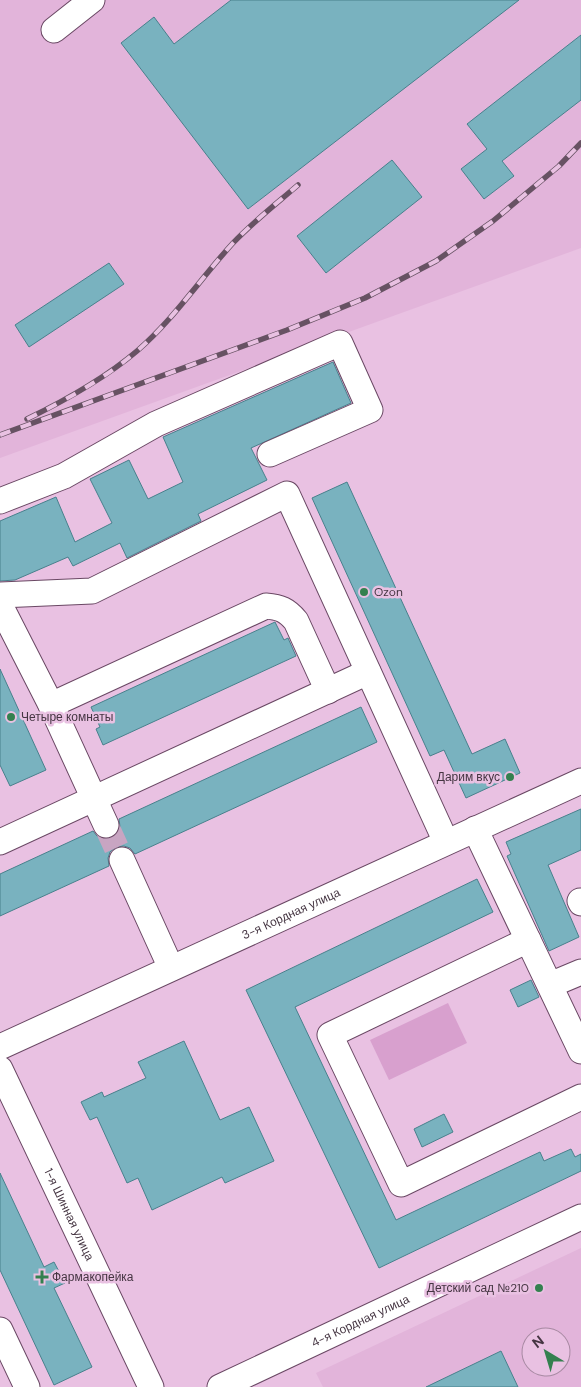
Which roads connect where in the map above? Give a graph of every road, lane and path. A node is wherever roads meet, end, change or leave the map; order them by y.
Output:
1 (92, 0) edge
2 (54, 30) dead end
3 (270, 454) dead end
4 (0, 501) edge
5 (0, 595) edge
6 (0, 605) edge
7 (368, 672) junction
8 (328, 691) junction
9 (51, 705) junction
10 (581, 780) edge
11 (94, 799) junction
12 (106, 825) tunnel mouth
13 (475, 829) junction
14 (0, 842) edge
15 (446, 842) junction
16 (122, 860) tunnel mouth
17 (528, 940) junction
18 (171, 968) junction
19 (581, 972) edge
20 (550, 986) junction
21 (0, 1046) edge
22 (581, 1051) edge
23 (0, 1069) edge
24 (581, 1097) edge
25 (581, 1217) edge
26 (2, 1342) edge
27 (245, 1382) edge
28 (27, 1387) edge
29 (151, 1387) edge
30 (220, 1387) edge

1 - 2 street
3 - 4 street
5 - 7 street
6 - 9 street
7 - 8 street
7 - 15 street
8 - 9 street
8 - 11 street
9 - 11 street
10 - 13 street, 3-я Кордная улица
11 - 12 street
11 - 14 street
13 - 15 street, 3-я Кордная улица
13 - 17 street
15 - 18 street, 3-я Кордная улица
16 - 18 street
17 - 20 street
17 - 24 street
18 - 21 street, 3-я Кордная улица
19 - 20 street
20 - 22 street
23 - 29 street, 1-я Шинная улица
25 - 27 street, 4-я Кордная улица
26 - 28 street
27 - 30 street, 4-я Кордная улица

